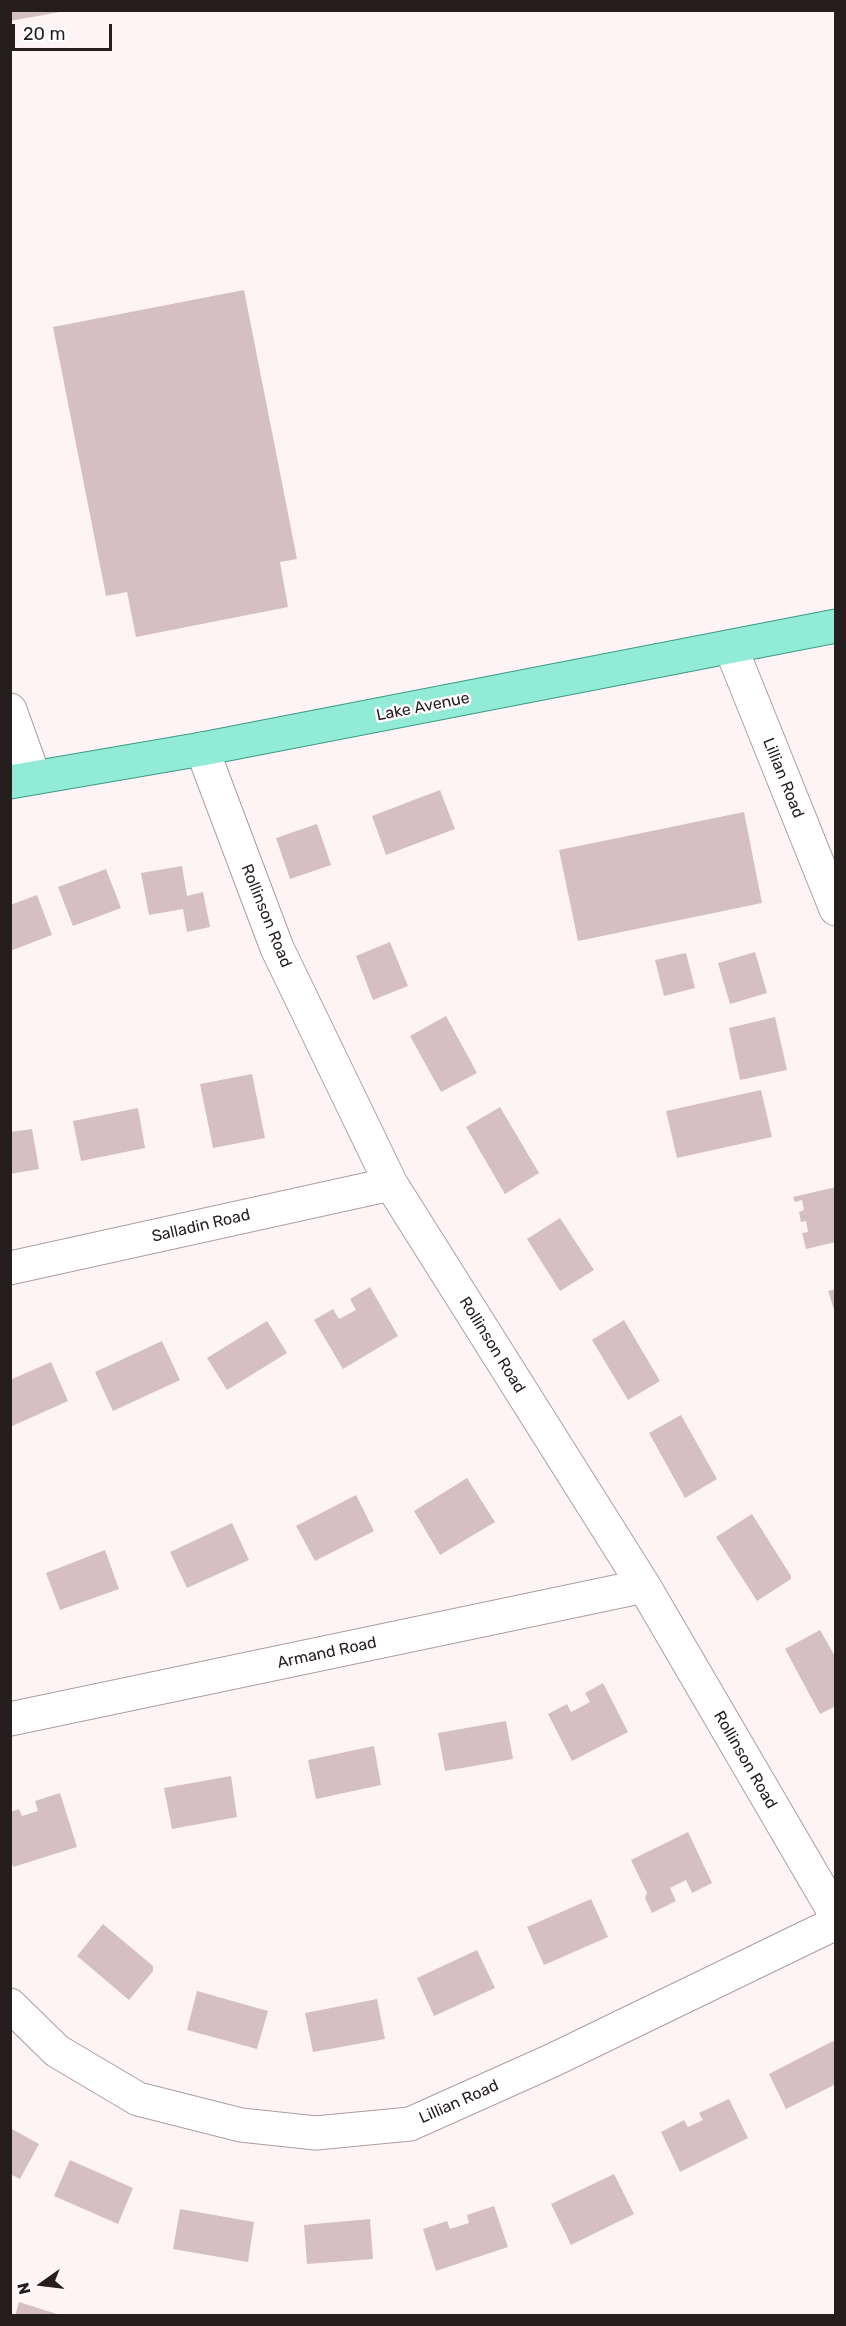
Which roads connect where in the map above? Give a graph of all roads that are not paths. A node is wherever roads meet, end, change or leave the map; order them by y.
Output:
1 (836, 626) edge
2 (731, 648) junction
3 (10, 710) edge
4 (202, 749) junction
5 (22, 780) edge
6 (836, 909) edge
7 (390, 1184) junction
8 (10, 1268) edge
9 (644, 1586) junction
10 (10, 1719) edge
11 (836, 1915) edge
12 (836, 1923) edge
13 (10, 2004) edge

1 - 2 main road, Lake Avenue
2 - 4 main road, Lake Avenue
2 - 6 street, Lillian Road
3 - 5 street
4 - 5 main road, Lake Avenue
4 - 7 street, Rollinson Road
7 - 8 street, Salladin Road
7 - 9 street, Rollinson Road
9 - 10 street, Armand Road
9 - 11 street, Rollinson Road
12 - 13 street, Lillian Road

